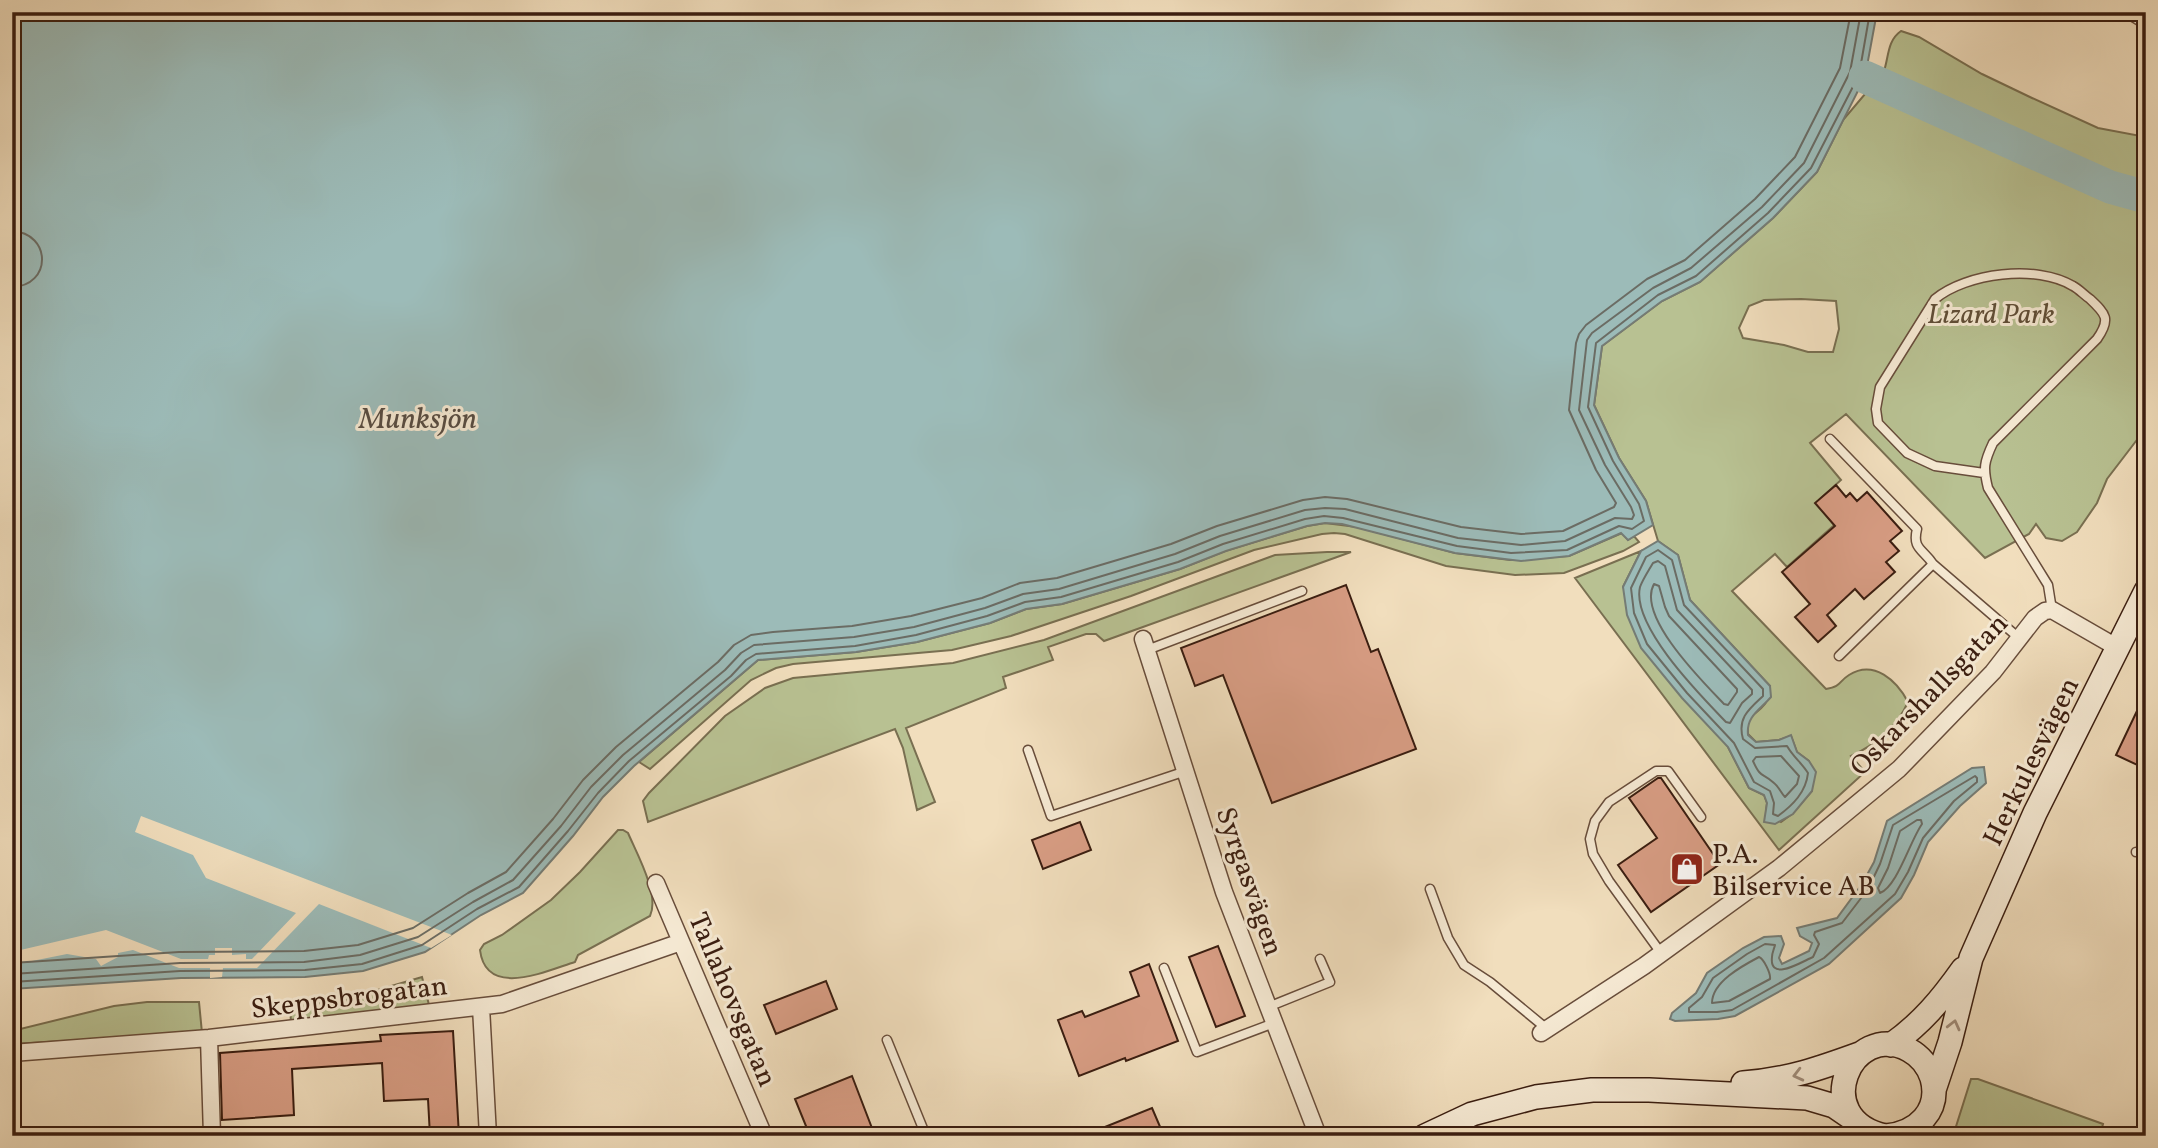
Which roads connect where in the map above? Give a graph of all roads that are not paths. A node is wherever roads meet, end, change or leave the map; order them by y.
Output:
1 (2125, 12) edge
2 (2146, 24) edge
3 (1830, 439) dead end
4 (1984, 473) junction
5 (1933, 564) junction
6 (1303, 591) dead end
7 (2146, 592) edge
8 (2052, 610) junction
9 (2019, 638) junction
10 (1145, 645) joint
11 (2118, 648) junction
12 (1839, 656) dead end
13 (1028, 750) dead end
14 (1186, 771) junction
15 (1701, 817) dead end
16 (2136, 852) dead end
17 (2146, 852) edge
18 (656, 883) dead end
19 (1430, 890) dead end
20 (681, 942) junction
21 (1661, 953) junction
22 (1971, 958) junction
23 (1320, 959) dead end
24 (1164, 968) dead end
25 (481, 1007) junction
26 (1268, 1007) junction
27 (1274, 1023) junction
28 (1544, 1031) joint
29 (209, 1038) junction
30 (887, 1040) dead end
31 (1891, 1045) junction
32 (12, 1053) edge
33 (1863, 1053) junction
34 (1649, 1090) junction
35 (1934, 1090) junction
36 (1871, 1131) edge
37 (1910, 1133) edge
38 (212, 1136) edge
39 (488, 1136) edge
40 (764, 1136) edge
41 (926, 1136) edge
42 (1318, 1136) edge
43 (1425, 1136) edge

1 - 2 lane
3 - 5 lane
4 - 4 lane
4 - 8 lane
5 - 9 lane
5 - 12 lane
6 - 10 lane
7 - 11 main road, Herkulesvägen
8 - 9 street, Oskarshallsgatan
8 - 11 street
9 - 21 street, Oskarshallsgatan
10 - 14 street, Syrgasvägen
11 - 22 main road, Herkulesvägen
13 - 14 lane
14 - 26 street, Syrgasvägen
15 - 21 lane
16 - 17 lane
18 - 20 street, Tallahovsgatan
19 - 28 lane
20 - 25 street, Skeppsbrogatan
20 - 40 street, Tallahovsgatan
21 - 28 street, Oskarshallsgatan
22 - 31 main road, Herkulesvägen
35 -> 22 main road, Herkulesvägen
23 - 26 lane
24 - 27 lane
25 - 29 street, Skeppsbrogatan
25 - 39 street
26 - 27 street, Syrgasvägen
27 - 42 street, Syrgasvägen
29 - 32 street, Skeppsbrogatan
29 - 38 street
30 - 41 lane
31 - 33 main road
31 - 35 main road
33 -> 34 main road
33 - 36 main road
34 - 36 main road
34 - 43 main road
35 - 37 main road
36 - 37 main road

